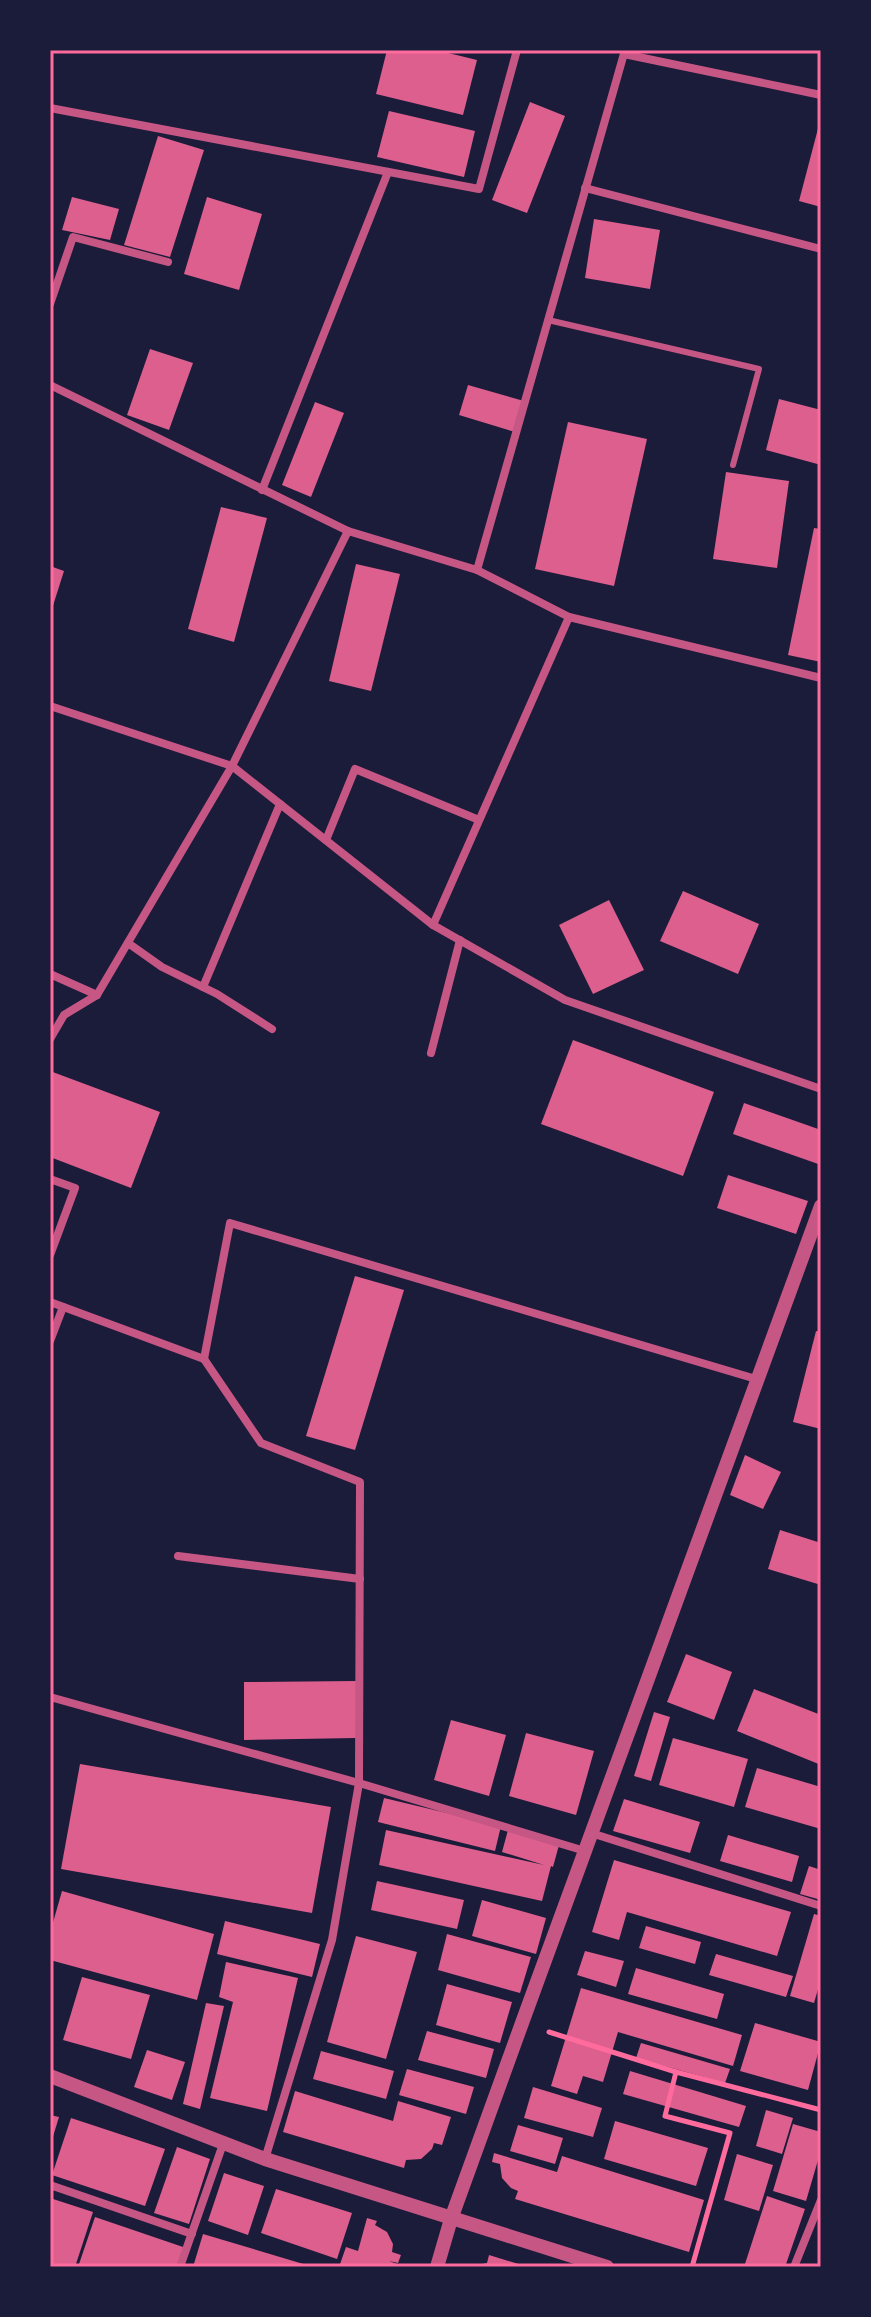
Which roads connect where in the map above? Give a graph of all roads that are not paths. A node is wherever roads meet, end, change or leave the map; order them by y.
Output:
1 (517, 50) edge
2 (624, 52) edge
3 (821, 95) edge
4 (50, 108) edge
5 (388, 172) junction
6 (585, 188) junction
7 (821, 249) edge
8 (168, 262) dead end
9 (50, 304) edge
10 (548, 320) junction
11 (50, 385) edge
12 (733, 465) dead end
13 (262, 490) junction
14 (348, 531) junction
15 (477, 570) junction
16 (569, 617) junction
17 (821, 678) edge
18 (50, 706) edge
19 (232, 766) junction
20 (280, 804) junction
21 (479, 820) junction
22 (326, 840) junction
23 (433, 925) junction
24 (460, 940) junction
25 (128, 943) junction
26 (50, 974) edge
27 (203, 987) junction
28 (97, 995) junction
29 (272, 1029) dead end
30 (50, 1039) edge
31 (431, 1053) dead end
32 (821, 1089) edge
33 (50, 1179) edge
34 (821, 1206) edge
35 (50, 1255) edge
36 (50, 1302) edge
37 (63, 1307) junction
38 (50, 1341) edge
39 (204, 1359) junction
40 (756, 1379) junction
41 (178, 1556) dead end
42 (360, 1579) junction
43 (50, 1697) edge
44 (359, 1783) junction
45 (591, 1833) junction
46 (585, 1851) junction
47 (821, 1906) edge
48 (50, 2076) edge
49 (223, 2144) junction
50 (265, 2159) junction
51 (50, 2185) edge
52 (821, 2200) edge
53 (451, 2219) junction
54 (192, 2234) junction
55 (180, 2267) edge
56 (437, 2267) edge
57 (607, 2267) edge
58 (794, 2267) edge

1 - 5 street
2 - 3 street
2 - 6 street
4 - 5 street
5 - 13 street
6 - 7 street
6 - 10 street
8 - 9 street
10 - 12 lane
10 - 15 street
11 - 13 street
13 - 14 street
14 - 15 street
14 - 19 street
15 - 16 street
16 - 17 street
16 - 21 street
18 - 19 street
19 - 20 street
19 - 25 street
20 - 22 street
20 - 27 street
21 - 22 street
21 - 23 street
22 - 23 street
23 - 24 street
24 - 31 street
24 - 32 street
25 - 27 street
25 - 28 street
26 - 28 street
27 - 29 street
28 - 30 street
33 - 35 street
34 - 40 street
36 - 37 street
37 - 38 street
37 - 39 street
39 - 40 street
39 - 42 street
40 - 45 street
41 - 42 street
42 - 44 street
43 - 44 street
44 - 46 street
44 - 50 street
45 - 46 street
45 - 47 street
46 - 53 street
48 - 49 street
49 - 50 street
49 - 54 street
50 - 53 street
51 - 54 street
52 - 58 street
53 - 56 street
53 - 57 street
54 - 55 street

